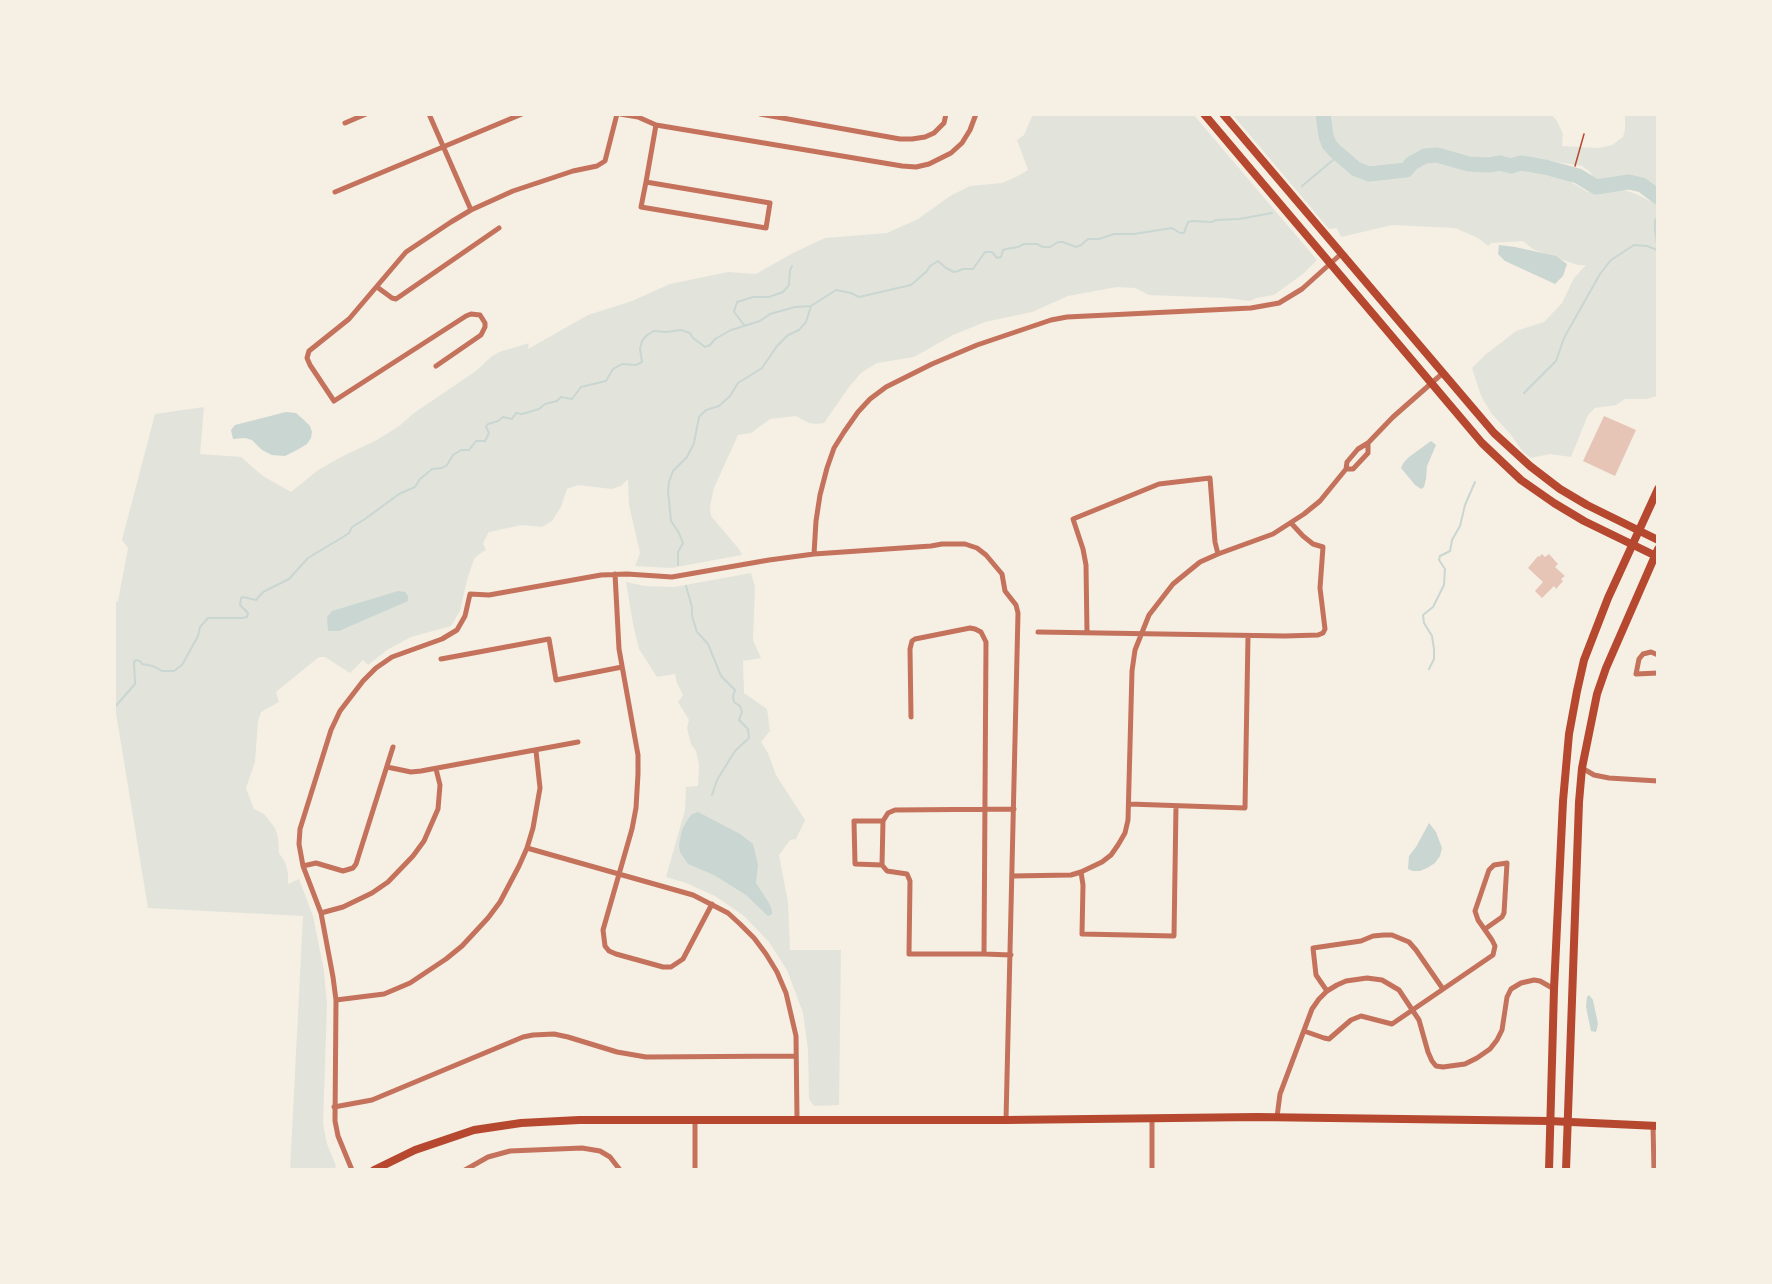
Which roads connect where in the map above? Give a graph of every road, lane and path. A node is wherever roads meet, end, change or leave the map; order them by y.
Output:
1 (366, 114) edge
2 (429, 114) edge
3 (522, 114) edge
4 (618, 114) edge
5 (760, 114) edge
6 (946, 114) edge
7 (976, 114) edge
8 (1204, 114) edge
9 (1224, 114) edge
10 (345, 123) dead end
11 (656, 125) junction
12 (1584, 134) dead end
13 (443, 147) junction
14 (1575, 166) dead end
15 (646, 182) junction
16 (335, 192) dead end
17 (471, 210) junction
18 (499, 228) dead end
19 (1341, 254) junction
20 (1330, 264) junction
21 (377, 288) junction
22 (436, 366) dead end
23 (1443, 373) junction
24 (1432, 383) junction
25 (1368, 443) junction
26 (1346, 469) junction
27 (1658, 489) edge
28 (1292, 523) junction
29 (1639, 530) junction
30 (1658, 540) edge
31 (1633, 546) junction
32 (814, 554) junction
33 (1218, 554) junction
34 (1657, 554) edge
35 (615, 574) junction
36 (1038, 632) dead end
37 (1087, 632) junction
38 (1141, 634) junction
39 (1248, 636) junction
40 (1658, 656) edge
41 (441, 659) dead end
42 (622, 667) junction
43 (1658, 673) edge
44 (911, 717) dead end
45 (578, 742) dead end
46 (393, 747) dead end
47 (536, 751) junction
48 (387, 767) junction
49 (1582, 768) junction
50 (436, 769) junction
51 (1658, 781) edge
52 (1129, 804) junction
53 (1176, 806) junction
54 (985, 809) junction
55 (1014, 809) junction
56 (883, 821) junction
57 (527, 848) junction
58 (882, 865) junction
59 (303, 866) junction
60 (1081, 872) junction
61 (619, 874) junction
62 (1012, 876) junction
63 (712, 904) junction
64 (321, 913) junction
65 (1485, 929) junction
66 (984, 954) junction
67 (1011, 955) junction
68 (1443, 989) junction
69 (1554, 989) junction
70 (1327, 991) junction
71 (336, 1000) junction
72 (1413, 1010) junction
73 (1304, 1031) junction
74 (796, 1056) junction
75 (334, 1107) junction
76 (1277, 1117) junction
77 (1152, 1118) junction
78 (695, 1119) junction
79 (797, 1119) junction
80 (1006, 1120) junction
81 (1549, 1121) junction
82 (1568, 1122) junction
83 (1655, 1126) edge
84 (352, 1170) edge
85 (374, 1170) edge
86 (465, 1170) edge
87 (620, 1170) edge
88 (695, 1170) edge
89 (1152, 1170) edge
90 (1549, 1170) edge
91 (1566, 1170) edge
92 (1654, 1170) edge

1 - 10 street
2 - 13 street
3 - 13 street
4 - 11 street
4 - 17 street
5 - 6 street
7 - 11 street
8 - 20 main road
9 - 19 main road
11 - 15 street
12 - 14 path
13 - 16 street
13 - 17 street
15 - 15 street
17 - 21 street
18 - 21 street
19 - 20 street
19 - 23 main road
20 - 24 main road
20 - 32 street
21 - 22 street
23 - 24 street
23 - 29 main road
24 - 25 street
24 - 31 main road
25 - 26 street
25 - 26 street
26 - 28 street
27 - 29 main road
28 - 33 street
28 - 39 street
29 - 30 main road
29 - 31 main road
31 - 34 main road
31 - 69 main road
32 - 35 street
32 - 55 street
33 - 37 street
33 - 38 street
34 - 49 main road
35 - 42 street
35 - 59 street
36 - 37 street
37 - 38 street
38 - 39 street
38 - 52 street
39 - 53 street
40 - 43 street
41 - 42 street
42 - 61 street
44 - 54 street
45 - 47 street
46 - 48 street
47 - 50 street
47 - 57 street
48 - 50 street
48 - 59 street
49 - 51 street
49 - 82 main road
50 - 64 street
52 - 53 street
52 - 60 street
53 - 60 street
54 - 55 street
54 - 56 street
54 - 66 street
55 - 62 street
56 - 58 street
56 - 58 street
57 - 61 street
57 - 71 street
58 - 66 street
59 - 64 street
60 - 62 street
61 - 63 street
61 - 63 street
62 - 67 street
63 - 74 street
64 - 71 street
65 - 65 street
65 - 68 street
66 - 67 street
67 - 80 street
68 - 70 street
68 - 72 street
69 - 72 street
69 - 81 main road
70 - 72 street
70 - 73 street
71 - 75 street
72 - 73 street
73 - 76 street
74 - 75 street
74 - 79 street
75 - 84 street
76 - 77 main road
76 - 81 main road
77 - 80 main road
77 - 89 street
78 - 79 main road
78 - 85 main road
78 - 88 street
79 - 80 main road
81 - 82 main road
81 - 90 main road
82 - 83 main road
82 - 91 main road
83 - 92 street
86 - 87 street

